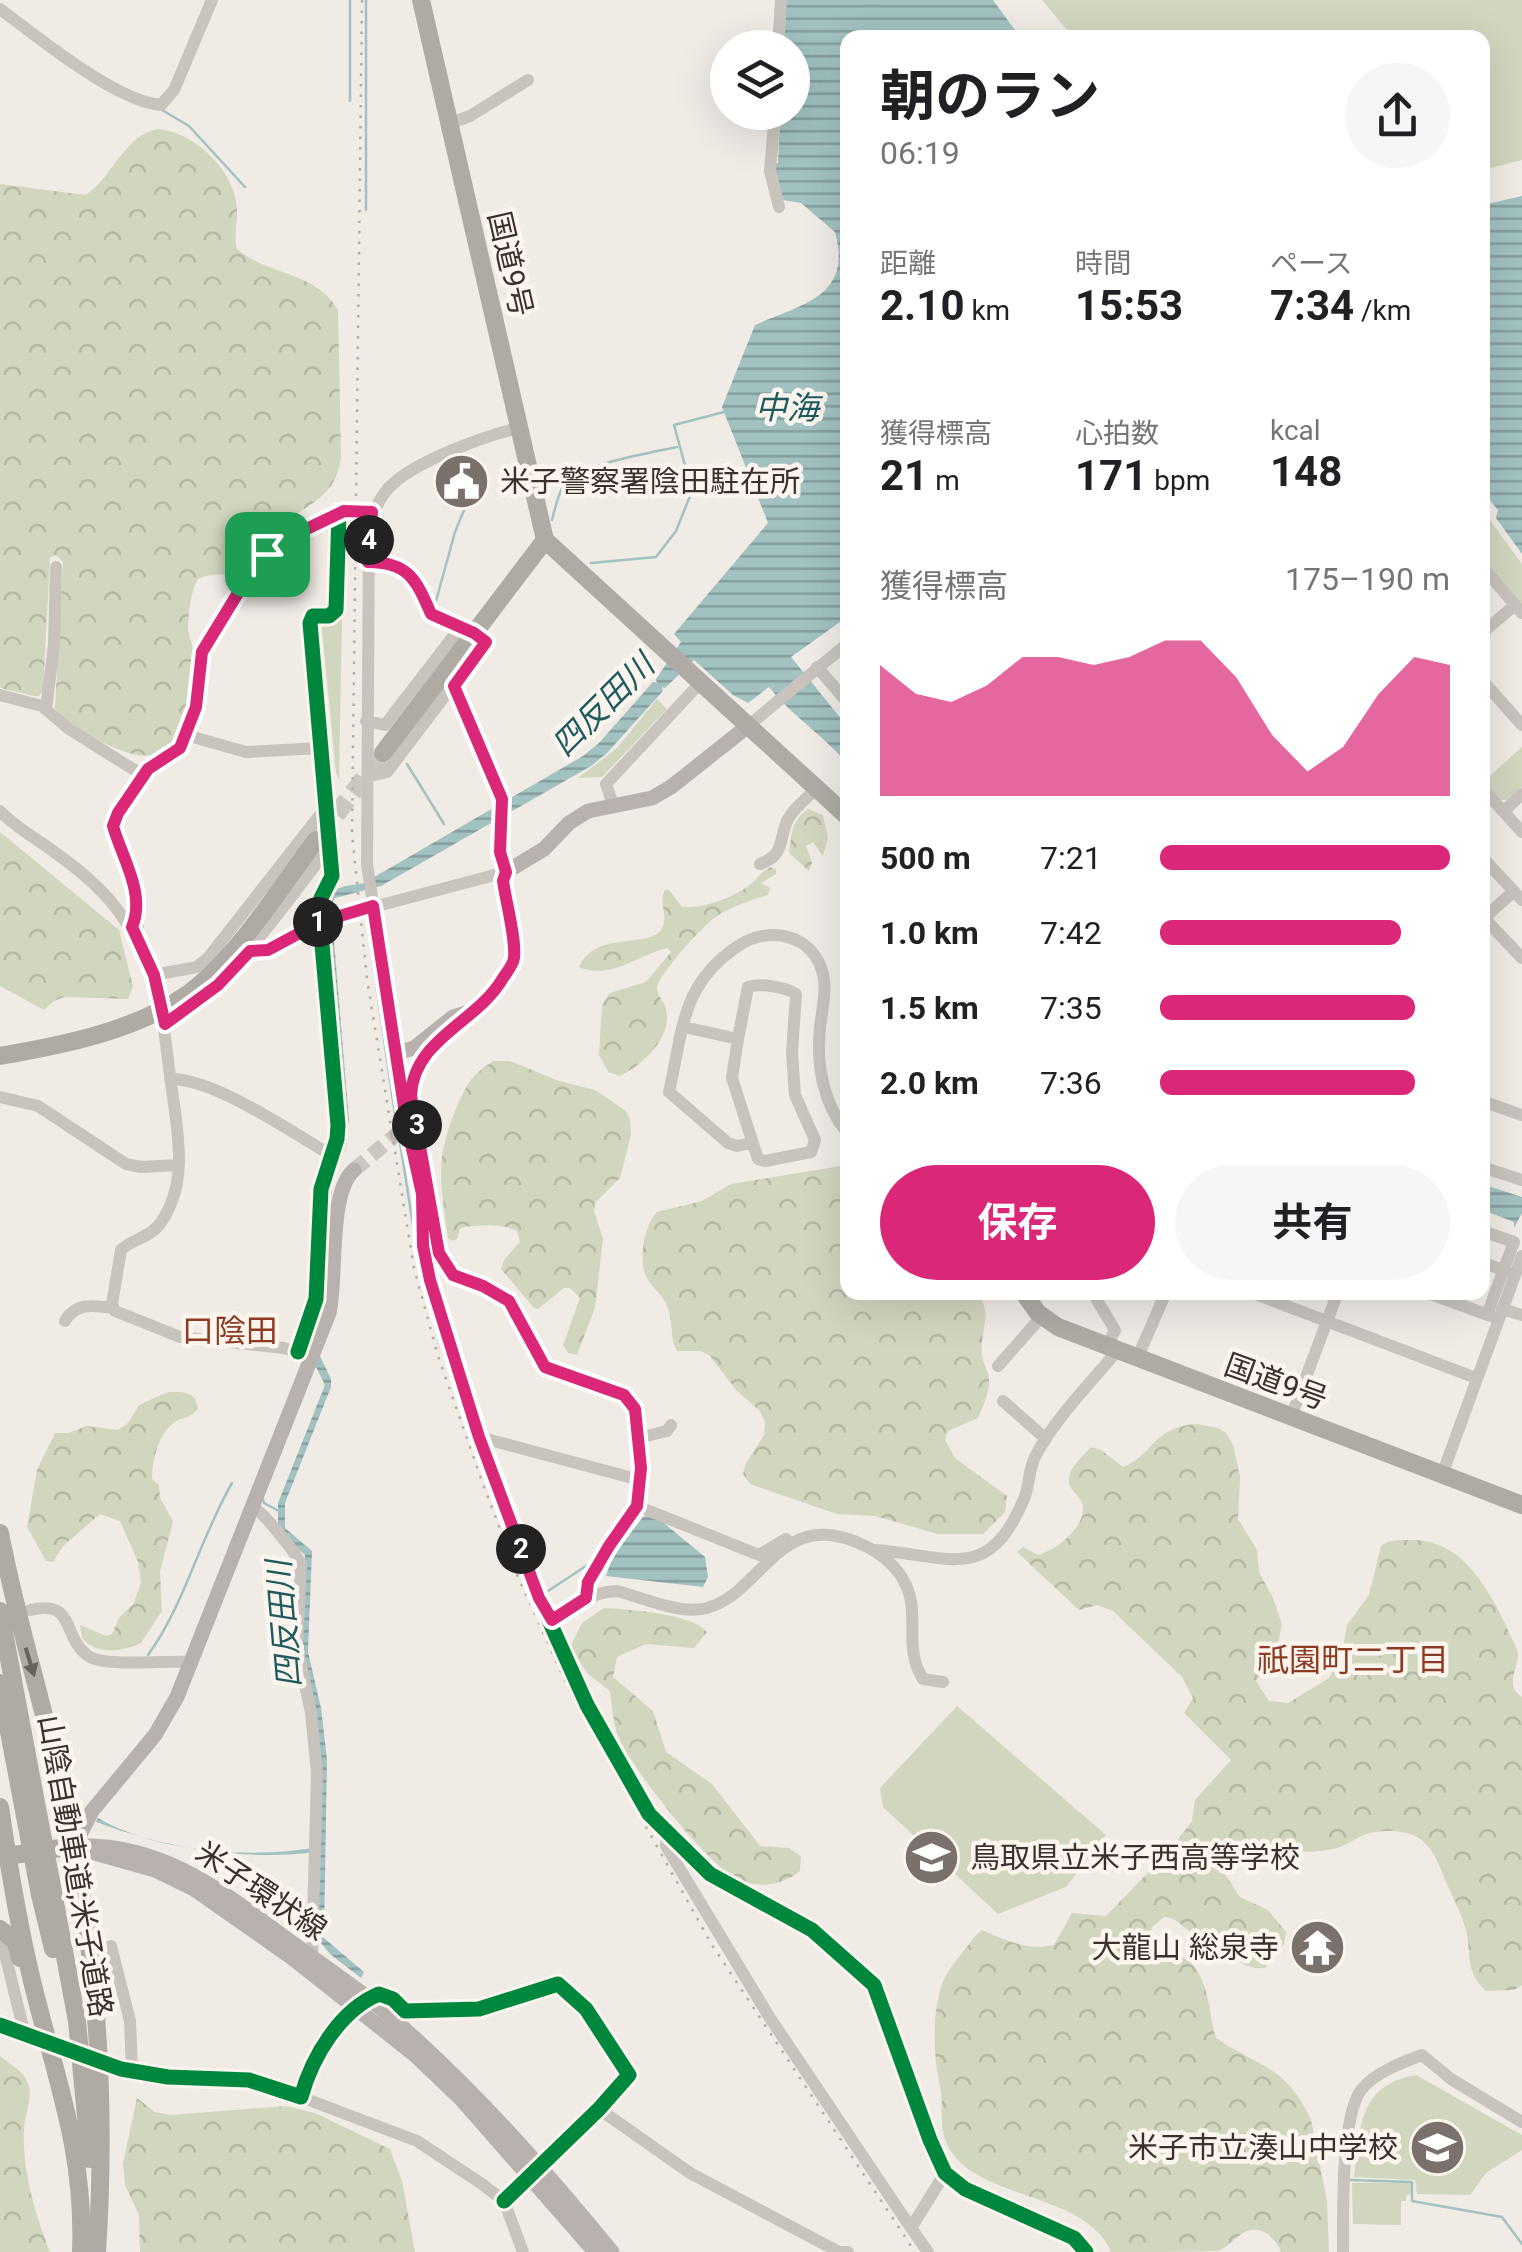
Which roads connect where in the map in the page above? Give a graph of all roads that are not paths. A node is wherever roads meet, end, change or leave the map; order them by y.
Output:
1 (212, 0) edge
2 (421, 0) edge
3 (781, 0) edge
4 (0, 10) edge
5 (779, 30) edge
6 (528, 80) dead end
7 (448, 124) junction
8 (773, 130) edge
9 (779, 207) dead end
10 (520, 428) junction
11 (339, 512) junction
12 (372, 512) junction
13 (545, 540) junction
14 (368, 562) junction
15 (56, 567) dead end
16 (1490, 576) edge
17 (1518, 609) edge
18 (1490, 628) edge
19 (467, 631) junction
20 (840, 649) edge
21 (812, 672) junction
22 (693, 676) junction
23 (454, 686) junction
24 (1490, 689) edge
25 (0, 695) edge
26 (840, 696) edge
27 (46, 709) junction
28 (366, 721) junction
29 (1522, 725) edge
30 (748, 726) junction
31 (186, 735) junction
32 (321, 748) junction
33 (384, 754) tunnel mouth
34 (144, 776) junction
35 (367, 777) junction
36 (816, 789) junction
37 (1522, 794) edge
38 (1490, 796) edge
39 (613, 805) junction
40 (327, 806) junction
41 (0, 811) edge
42 (840, 811) edge
43 (1504, 811) junction
44 (1522, 832) edge
45 (323, 844) junction
46 (760, 864) dead end
47 (1490, 865) edge
48 (506, 872) junction
49 (1518, 895) edge
50 (372, 900) junction
51 (1490, 913) edge
52 (326, 920) junction
53 (1490, 925) edge
54 (132, 927) junction
55 (250, 951) junction
56 (1522, 958) edge
57 (154, 975) junction
58 (474, 1011) junction
59 (164, 1017) junction
60 (684, 1027) junction
61 (738, 1038) junction
62 (398, 1053) junction
63 (0, 1056) edge
64 (170, 1079) junction
65 (0, 1097) edge
66 (1490, 1103) edge
67 (1522, 1115) edge
68 (840, 1121) edge
69 (402, 1130) joint
70 (751, 1143) junction
71 (331, 1154) junction
72 (178, 1166) junction
73 (354, 1170) tunnel mouth
74 (1490, 1170) edge
75 (1522, 1180) edge
76 (1490, 1234) edge
77 (432, 1255) junction
78 (1522, 1256) edge
79 (1490, 1265) edge
80 (448, 1271) junction
81 (1509, 1272) junction
82 (430, 1280) junction
83 (1030, 1300) edge
84 (1097, 1300) edge
85 (1163, 1300) edge
86 (1271, 1300) edge
87 (1335, 1300) edge
88 (1451, 1300) edge
89 (112, 1308) junction
90 (1496, 1314) junction
91 (1522, 1315) edge
92 (1042, 1316) junction
93 (64, 1321) dead end
94 (1327, 1322) junction
95 (1112, 1349) junction
96 (305, 1354) junction
97 (1138, 1359) junction
98 (998, 1366) dead end
99 (1476, 1378) junction
100 (1003, 1401) dead end
101 (1290, 1417) junction
102 (671, 1424) dead end
103 (479, 1437) junction
104 (638, 1438) junction
105 (1046, 1438) junction
106 (1442, 1472) junction
107 (640, 1480) junction
108 (1522, 1505) edge
109 (637, 1506) junction
110 (253, 1507) junction
111 (0, 1533) edge
112 (810, 1537) junction
113 (874, 1550) junction
114 (586, 1598) junction
115 (30, 1610) dead end
116 (0, 1611) edge
117 (552, 1620) junction
118 (192, 1662) junction
119 (943, 1682) dead end
120 (0, 1683) edge
121 (20, 1751) junction
122 (0, 1807) edge
123 (667, 1832) junction
124 (74, 1846) junction
125 (3, 1856) edge
126 (0, 1931) edge
127 (111, 1946) dead end
128 (312, 1957) junction
129 (34, 1990) junction
130 (362, 2003) junction
131 (0, 2025) edge
132 (304, 2084) junction
133 (600, 2109) junction
134 (1522, 2122) edge
135 (537, 2171) junction
136 (945, 2174) junction
137 (504, 2201) junction
138 (911, 2228) junction
139 (84, 2252) edge
140 (97, 2252) edge
141 (522, 2252) edge
142 (595, 2252) edge
143 (612, 2252) edge
144 (839, 2252) edge
145 (848, 2252) edge
146 (928, 2252) edge
147 (1086, 2252) edge
148 (1343, 2252) edge

1 - 4 street
2 - 7 highway, 国道9号
3 - 5 street
6 - 7 street
7 - 10 highway, 国道9号
8 - 9 street
10 - 12 street
10 - 13 highway, 国道9号
11 - 12 street
11 - 31 street
11 - 32 street
12 - 14 street
13 - 19 highway
13 - 22 highway
14 - 19 street
14 - 28 street
15 - 27 street
16 - 17 street
17 - 18 street
19 - 23 street
19 - 28 street
19 - 33 highway
20 - 21 street
21 - 26 street
21 - 30 street
22 - 30 highway
22 - 39 street
23 - 35 street
23 - 48 street
24 - 29 street
25 - 27 street
27 - 34 street
28 - 35 street
30 - 36 highway
30 - 39 main road
31 - 32 street
31 - 34 street
32 - 40 street
34 - 54 street
35 - 50 street
36 - 42 highway
36 - 46 street
37 - 43 street
38 - 43 street
39 - 48 main road
40 - 45 street
40 - 57 street
41 - 54 street
43 - 44 street
45 - 52 street
45 - 55 street
45 - 59 highway
47 - 49 street
48 - 50 street
48 - 58 main road
49 - 51 street
50 - 52 street
50 - 62 street
52 - 55 street
52 - 71 street
53 - 56 street
54 - 57 street
55 - 59 street
57 - 59 street
58 - 62 main road
58 - 77 street
59 - 63 highway
59 - 64 street
60 - 61 street
60 - 68 street
60 - 70 street
61 - 70 street
61 - 70 street
62 - 69 main road
64 - 71 street
64 - 72 street
65 - 72 street
66 - 67 street
69 - 77 street
71 - 96 street
72 - 89 street
73 - 96 main road
74 - 75 street
76 - 81 street
77 - 80 street
77 - 82 street
78 - 81 street
79 - 81 street
80 - 82 street
80 - 104 street
81 - 90 street
82 - 103 street
83 - 92 highway, 国道9号
84 - 95 street
85 - 97 street
86 - 94 street
87 - 94 street
88 - 90 street
89 - 93 street
89 - 96 street
90 - 91 street
90 - 99 street
92 - 95 highway, 国道9号
92 - 98 street
94 - 99 street
94 - 101 street
95 - 97 highway, 国道9号
95 - 105 street
96 - 110 main road
97 - 101 highway, 国道9号
99 - 106 street
100 - 105 street
101 - 106 highway, 国道9号
102 - 104 street
103 - 107 street
103 - 117 street
104 - 107 street
105 - 113 street
106 - 108 highway, 国道9号
107 - 109 street
109 - 112 street
109 - 114 street
110 - 118 main road
110 - 128 street
111 -> 124 highway
112 - 113 street
112 - 114 street
113 - 119 street
114 - 117 street
115 - 118 street
116 - 121 highway, 山陰自動車道;米子道路
117 - 123 street
118 - 124 main road
120 - 121 highway, 山陰自動車道;米子道路
121 - 139 highway, 山陰自動車道;米子道路, bridge
122 - 125 highway
123 - 136 street
123 - 138 street
124 - 125 highway
124 - 128 main road, 米子環状線
124 - 130 main road, 米子環状線
124 - 140 highway
125 - 129 highway
126 - 129 highway
126 - 131 street
127 - 132 street
128 - 130 main road, 米子環状線
129 - 139 highway
130 - 132 street
130 - 133 street
130 - 135 main road, 米子環状線
132 - 137 street
133 - 135 street
133 - 144 street
134 - 148 street
135 - 137 street
135 - 142 main road, 米子環状線
135 - 143 main road, 米子環状線
136 - 138 street
136 - 147 street
137 - 141 street
138 - 146 street
144 - 145 street

